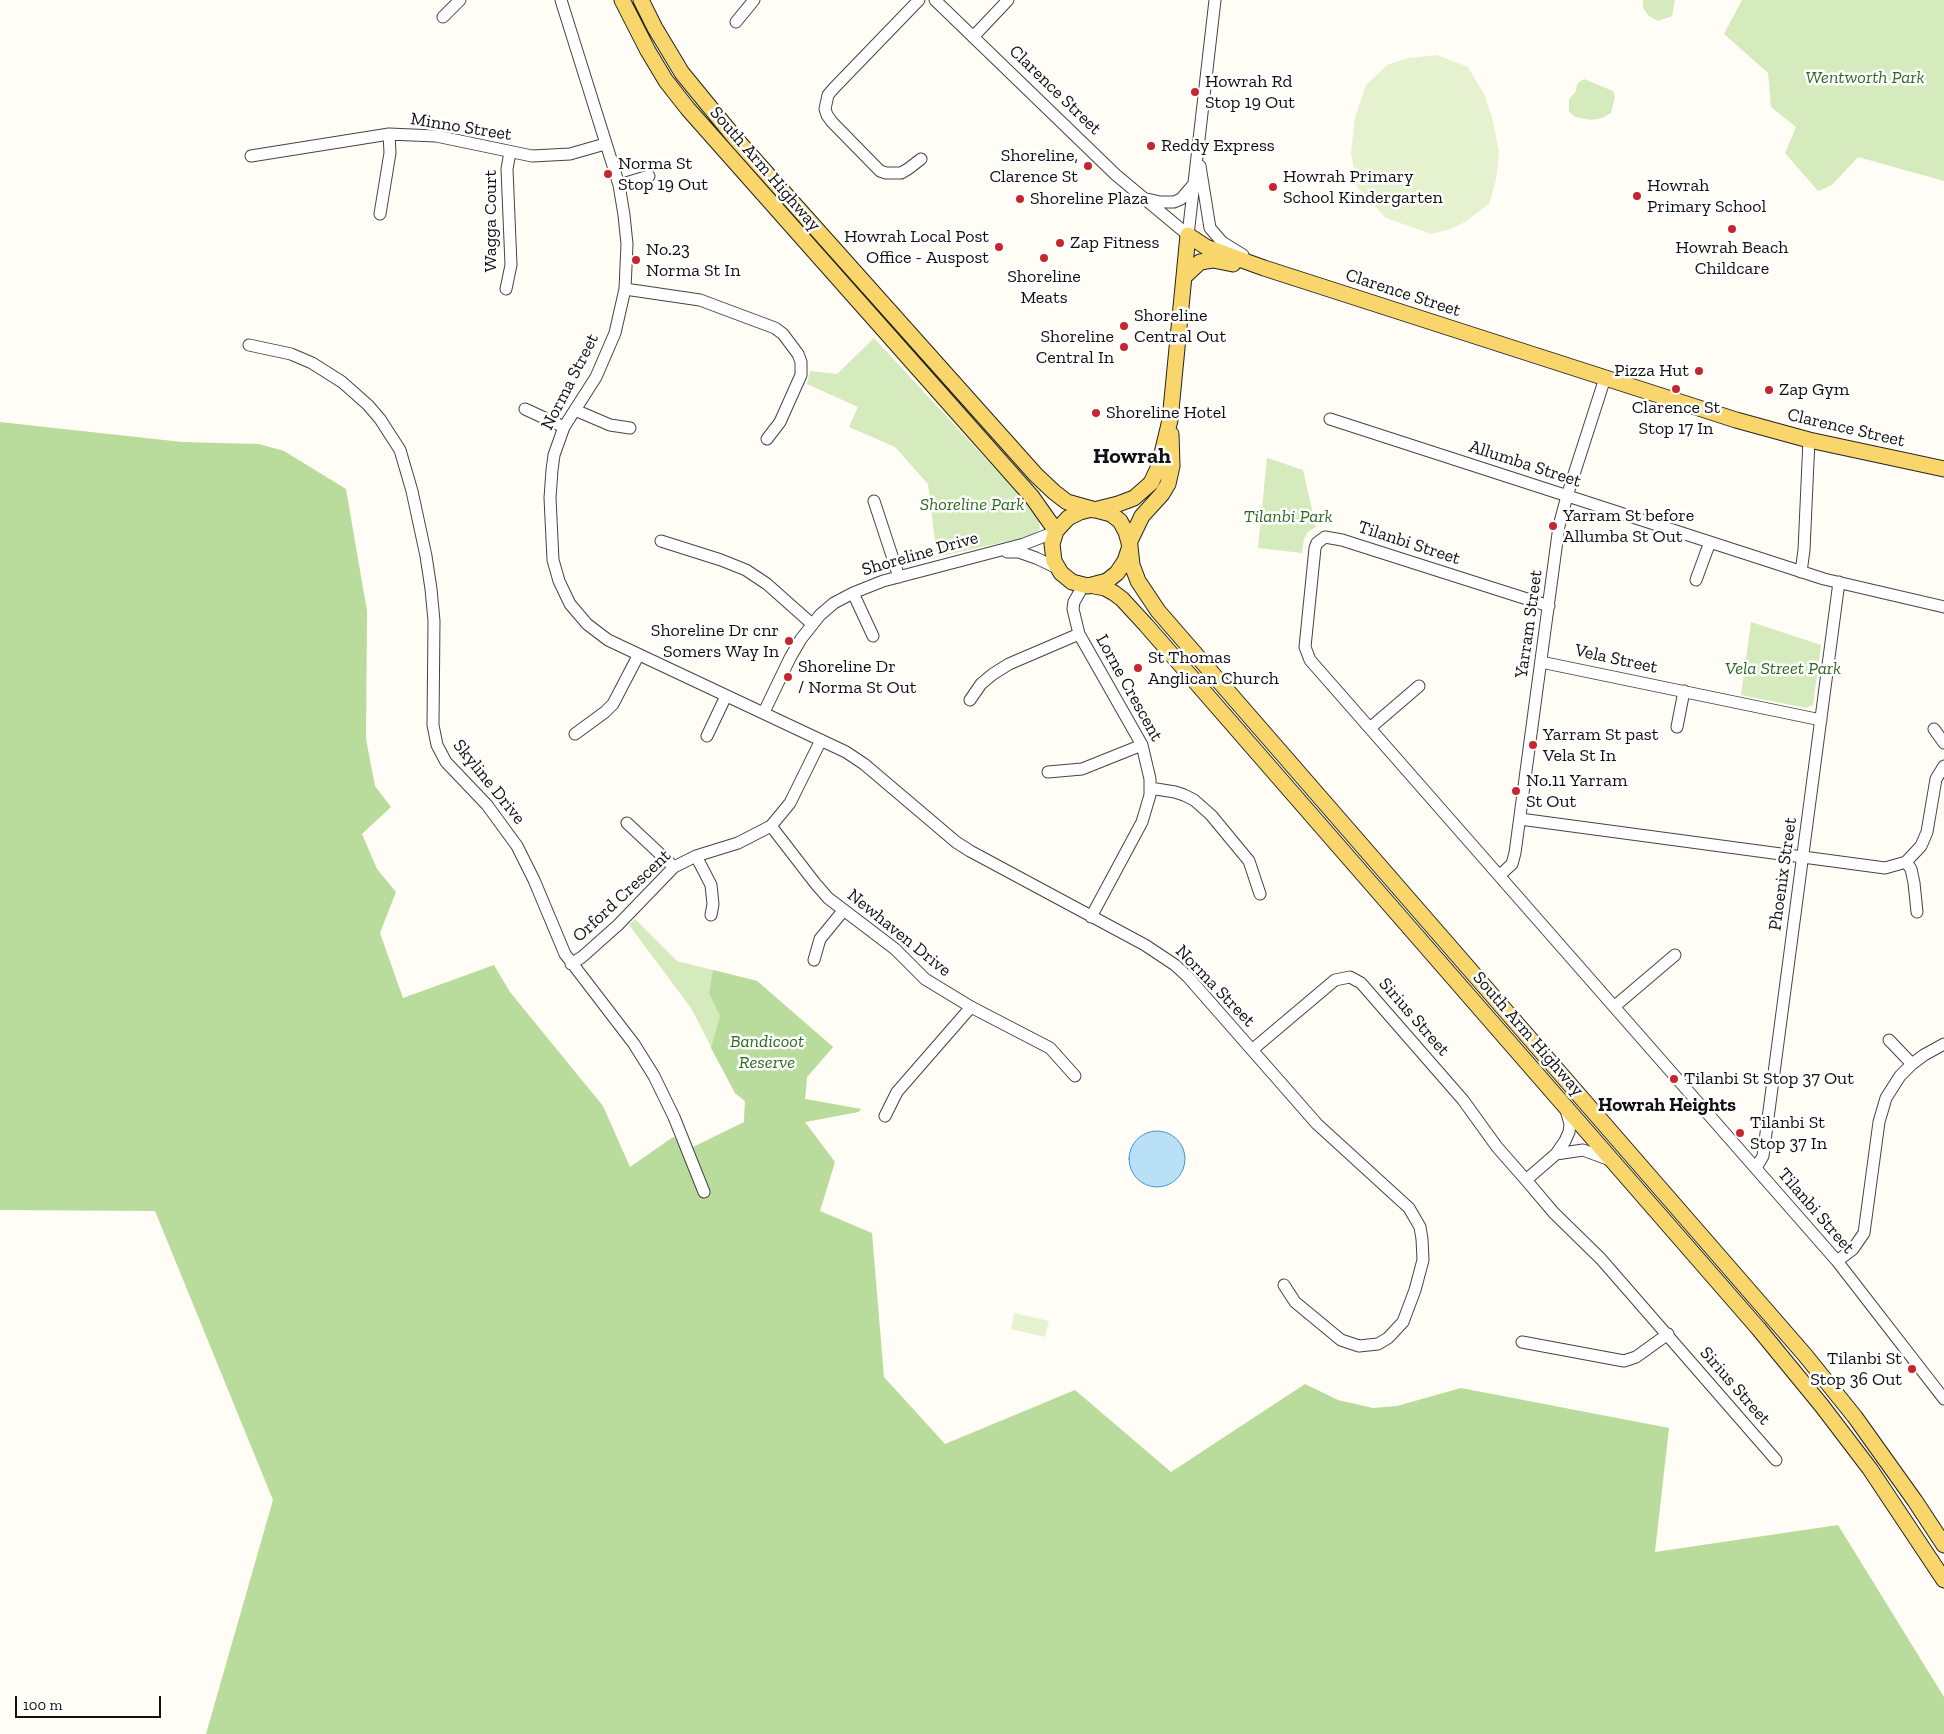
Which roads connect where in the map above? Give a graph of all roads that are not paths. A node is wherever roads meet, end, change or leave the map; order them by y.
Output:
1 (460, 0) edge
2 (562, 0) edge
3 (622, 0) edge
4 (641, 0) edge
5 (754, 0) edge
6 (919, 0) edge
7 (934, 0) edge
8 (1008, 0) edge
9 (1215, 0) edge
10 (443, 17) dead end
11 (736, 22) dead end
12 (973, 36) junction
13 (390, 134) junction
14 (605, 144) junction
15 (510, 152) junction
16 (1198, 154) junction
17 (251, 156) dead end
18 (921, 159) dead end
19 (649, 176) dead end
20 (619, 185) junction
21 (1193, 185) junction
22 (1145, 198) junction
23 (380, 214) dead end
24 (1188, 235) junction
25 (1264, 268) junction
26 (1185, 276) junction
27 (506, 289) dead end
28 (625, 289) junction
29 (249, 345) dead end
30 (1605, 378) junction
31 (525, 409) dead end
32 (575, 410) junction
33 (1330, 419) dead end
34 (1170, 420) junction
35 (564, 427) junction
36 (630, 428) dead end
37 (767, 439) dead end
38 (1809, 440) junction
39 (1944, 469) edge
40 (1567, 496) junction
41 (874, 501) dead end
42 (1093, 509) junction
43 (1055, 532) junction
44 (661, 541) dead end
45 (1710, 542) junction
46 (1130, 544) junction
47 (998, 551) junction
48 (1057, 568) junction
49 (1801, 572) junction
50 (899, 577) junction
51 (1696, 580) dead end
52 (1840, 582) junction
53 (1088, 586) junction
54 (853, 593) junction
55 (1549, 606) junction
56 (1944, 606) edge
57 (812, 624) junction
58 (1079, 634) junction
59 (873, 636) dead end
60 (638, 656) junction
61 (1541, 662) junction
62 (1419, 686) dead end
63 (1684, 691) junction
64 (726, 696) junction
65 (970, 700) dead end
66 (764, 712) junction
67 (1821, 720) junction
68 (1677, 727) dead end
69 (1370, 728) junction
70 (1934, 729) dead end
71 (576, 734) dead end
72 (707, 736) dead end
73 (821, 740) junction
74 (1944, 743) edge
75 (1142, 745) junction
76 (1944, 766) edge
77 (1048, 772) dead end
78 (1150, 788) junction
79 (1520, 819) junction
80 (627, 823) dead end
81 (771, 826) junction
82 (696, 856) junction
83 (1802, 858) junction
84 (1906, 862) junction
85 (674, 867) junction
86 (1500, 875) junction
87 (1260, 894) dead end
88 (843, 911) junction
89 (1916, 912) dead end
90 (711, 915) dead end
91 (1091, 917) junction
92 (1675, 955) dead end
93 (814, 960) dead end
94 (572, 964) junction
95 (1615, 1006) junction
96 (972, 1008) junction
97 (1889, 1040) dead end
98 (1944, 1044) edge
99 (1252, 1050) junction
100 (1912, 1064) junction
101 (1075, 1076) dead end
102 (1565, 1106) junction
103 (885, 1116) dead end
104 (1556, 1154) junction
105 (1614, 1162) junction
106 (1756, 1168) junction
107 (1526, 1180) junction
108 (704, 1192) dead end
109 (1837, 1261) junction
110 (1284, 1284) dead end
111 (1668, 1334) junction
112 (1522, 1342) dead end
113 (1944, 1399) edge
114 (1776, 1460) dead end
115 (1944, 1545) edge
116 (1944, 1580) edge

1 - 10 street
2 - 14 street, Norma Street
3 - 43 main road, South Arm Highway
4 - 42 main road, South Arm Highway
5 - 11 street
6 - 18 street
7 - 12 street, Clarence Street
8 - 12 street
9 - 16 street
12 - 22 street, Clarence Street
13 - 15 street, Minno Street
13 - 17 street, Minno Street
13 - 23 street
14 - 15 street, Minno Street
14 - 20 street, Norma Street
15 - 27 street, Wagga Court
16 - 21 street
16 - 25 street
19 - 20 street
20 - 28 street, Norma Street
21 - 22 street
21 - 24 street
22 - 24 street, Clarence Street
24 - 25 main road, Clarence Street
24 - 26 main road
25 - 26 main road
25 - 30 main road, Clarence Street
26 - 34 main road
28 - 32 street, Norma Street
28 - 37 street
29 - 94 street, Skyline Drive
30 - 38 main road, Clarence Street
30 - 40 street, Yarram Street
31 - 35 street
32 - 35 street, Norma Street
32 - 36 street
33 - 40 street, Allumba Street
34 - 42 main road
34 - 46 main road
35 - 60 street, Norma Street
38 - 39 main road, Clarence Street
38 - 49 street
40 - 45 street, Allumba Street
40 - 55 street, Yarram Street
41 - 50 street
42 - 43 main road
42 - 46 main road
43 - 47 street, Shoreline Drive
43 - 48 main road
44 - 57 street
45 - 49 street, Allumba Street
45 - 51 street
46 - 53 main road
46 - 115 main road, South Arm Highway
47 - 48 street, Shoreline Drive
47 - 50 street, Shoreline Drive
48 - 53 main road
49 - 52 street, Allumba Street
50 - 54 street, Shoreline Drive
52 - 56 street, Allumba Street
52 - 67 street, Phoenix Street
53 - 58 street, Lorne Crescent
53 - 102 main road, South Arm Highway
54 - 57 street, Shoreline Drive
54 - 59 street, Shoreline Drive
55 - 61 street, Yarram Street
55 - 69 street, Tilanbi Street
57 - 66 street, Shoreline Drive
58 - 65 street
58 - 75 street, Lorne Crescent
60 - 64 street, Norma Street
60 - 71 street
61 - 63 street, Vela Street
61 - 79 street, Yarram Street
62 - 69 street
63 - 67 street, Vela Street
63 - 68 street
64 - 66 street, Norma Street
64 - 72 street
66 - 73 street, Norma Street
67 - 83 street, Phoenix Street
69 - 86 street, Tilanbi Street
70 - 74 street
73 - 81 street, Orford Crescent
73 - 91 street, Norma Street
75 - 77 street
75 - 78 street, Lorne Crescent
76 - 84 street
78 - 87 street
78 - 91 street, Lorne Crescent
79 - 83 street
79 - 86 street, Yarram Street
80 - 85 street
81 - 82 street, Orford Crescent
81 - 88 street, Newhaven Drive
82 - 85 street, Orford Crescent
82 - 90 street
83 - 84 street
83 - 106 street, Phoenix Street
84 - 89 street
85 - 94 street, Orford Crescent
86 - 95 street, Tilanbi Street
88 - 93 street
88 - 96 street, Newhaven Drive
91 - 99 street, Norma Street
92 - 95 street
94 - 108 street, Skyline Drive
95 - 106 street, Tilanbi Street
96 - 101 street, Newhaven Drive
96 - 103 street
97 - 100 street
98 - 100 street
99 - 107 street, Sirius Street
99 - 110 street, Norma Street
100 - 109 street
102 - 104 street
102 - 105 main road, South Arm Highway
104 - 105 street
104 - 107 street
105 - 116 main road, South Arm Highway
106 - 109 street, Tilanbi Street
107 - 111 street, Sirius Street
109 - 113 street, Tilanbi Street
111 - 112 street
111 - 114 street, Sirius Street

